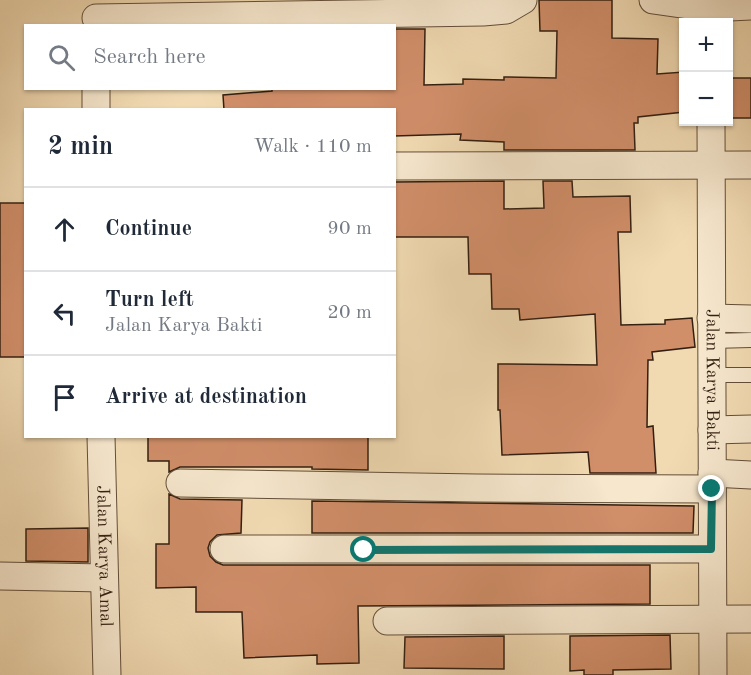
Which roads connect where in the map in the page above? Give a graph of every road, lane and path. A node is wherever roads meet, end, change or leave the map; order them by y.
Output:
1 (523, 0) edge
2 (653, 0) edge
3 (751, 6) edge
4 (709, 10) edge
5 (96, 15) edge
6 (96, 90) edge
7 (96, 108) edge
8 (711, 126) edge
9 (396, 165) edge
10 (712, 165) junction
11 (751, 165) edge
12 (751, 319) edge
13 (711, 330) junction
14 (751, 340) edge
15 (711, 375) junction
16 (751, 375) edge
17 (751, 429) edge
18 (712, 430) junction
19 (101, 438) edge
20 (751, 475) edge
21 (712, 481) junction
22 (180, 483) dead end
23 (224, 549) dead end
24 (711, 549) junction
25 (0, 576) edge
26 (104, 578) junction
27 (751, 619) edge
28 (387, 621) dead end
29 (713, 621) junction
30 (107, 675) edge
31 (713, 675) edge

1 - 5 street
2 - 4 street
3 - 4 street
6 - 7 street
8 - 10 street, Jalan Karya Bakti
9 - 10 street
10 - 11 street
10 - 13 street, Jalan Karya Bakti
12 - 13 street
13 - 14 lane
13 - 15 street, Jalan Karya Bakti
15 - 16 lane
15 - 18 street, Jalan Karya Bakti
17 - 18 street
18 - 21 street, Jalan Karya Bakti
19 - 26 street, Jalan Karya Amal
20 - 21 street
21 - 22 street
21 - 24 street, Jalan Karya Bakti
23 - 24 street
24 - 29 street, Jalan Karya Bakti
25 - 26 street
26 - 30 street, Jalan Karya Amal
27 - 29 street
28 - 29 street
29 - 31 street, Jalan Karya Bakti

